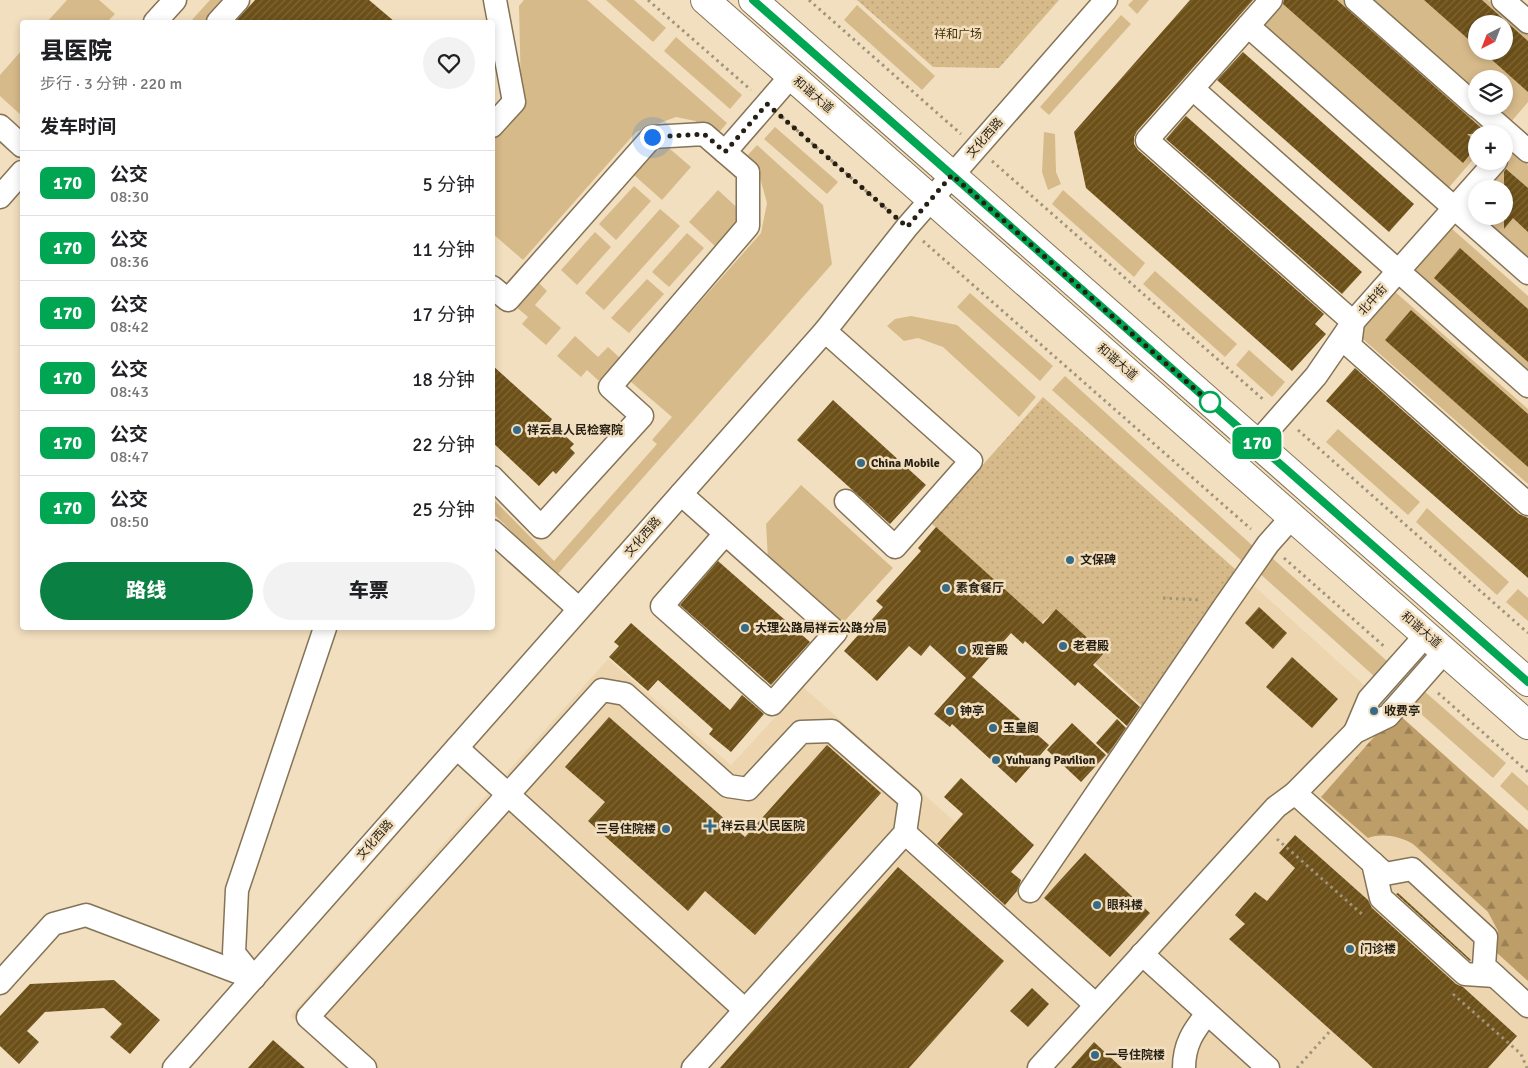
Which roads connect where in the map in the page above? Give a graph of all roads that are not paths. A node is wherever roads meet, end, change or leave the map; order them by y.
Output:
1 (238, 0) edge
2 (495, 0) edge
3 (705, 0) edge
4 (753, 0) edge
5 (1106, 0) edge
6 (1270, 0) edge
7 (1356, 0) edge
8 (1503, 0) edge
9 (223, 20) edge
10 (1528, 22) edge
11 (1248, 26) junction
12 (791, 76) junction
13 (1193, 89) junction
14 (1468, 99) edge
15 (1486, 115) edge
16 (495, 123) edge
17 (0, 126) edge
18 (1519, 143) edge
19 (20, 144) edge
20 (725, 152) junction
21 (1488, 170) edge
22 (20, 174) edge
23 (952, 175) junction
24 (0, 197) edge
25 (931, 199) junction
26 (1455, 208) junction
27 (1398, 272) junction
28 (1528, 273) edge
29 (495, 289) edge
30 (1353, 322) junction
31 (825, 331) junction
32 (1528, 386) edge
33 (1257, 443) junction
34 (495, 480) edge
35 (681, 494) junction
36 (846, 501) dead end
37 (1528, 504) edge
38 (1292, 516) junction
39 (495, 534) edge
40 (726, 534) junction
41 (579, 609) junction
42 (324, 630) edge
43 (1435, 643) junction
44 (1528, 682) edge
45 (1528, 724) edge
46 (1355, 732) junction
47 (457, 748) junction
48 (1295, 793) junction
49 (508, 794) junction
50 (905, 833) junction
51 (1374, 863) junction
52 (1030, 891) dead end
53 (1142, 954) junction
54 (1495, 976) junction
55 (254, 978) junction
56 (0, 983) edge
57 (1096, 1005) junction
58 (1528, 1006) edge
59 (745, 1010) junction
60 (1207, 1014) junction
61 (174, 1068) edge
62 (366, 1068) edge
63 (693, 1068) edge
64 (1040, 1068) edge
65 (1184, 1068) edge
66 (1268, 1068) edge

1 - 9 street
2 - 16 street
3 - 12 main road, 和谐大道
4 - 23 main road
5 - 23 street, 文化西路
6 - 11 street
7 - 14 street
8 - 10 street
11 - 13 street
11 - 26 street
12 - 20 street
12 - 25 main road, 和谐大道
13 - 27 street
13 - 30 street
15 - 18 street
17 - 19 street
20 - 29 street
20 - 34 street
21 - 26 street, 北中街
22 - 24 street
23 - 25 street, 文化西路
23 - 33 main road
25 - 31 street, 文化西路
25 - 38 main road, 和谐大道
26 - 27 street, 北中街
26 - 28 street
27 - 30 street, 北中街
27 - 32 street
30 - 33 street, 北中街
30 - 37 street
31 - 35 street, 文化西路
31 - 36 street
33 - 44 main road
35 - 40 street
35 - 41 street, 文化西路
38 - 43 main road, 和谐大道
38 - 52 street
39 - 41 street
40 - 40 street
41 - 47 street, 文化西路
42 - 55 street
43 - 45 main road, 和谐大道
43 - 46 street
43 - 46 street
46 - 48 street
47 - 49 street
47 - 55 street, 文化西路
48 - 51 street
48 - 53 street
49 - 50 street
49 - 59 street
49 - 62 street
50 - 57 street
50 - 59 street
51 - 54 street
51 - 54 street
53 - 57 street
53 - 60 street
54 - 58 street
55 - 56 street
55 - 61 street, 文化西路
57 - 64 street
59 - 63 street
60 - 65 street
60 - 66 street

